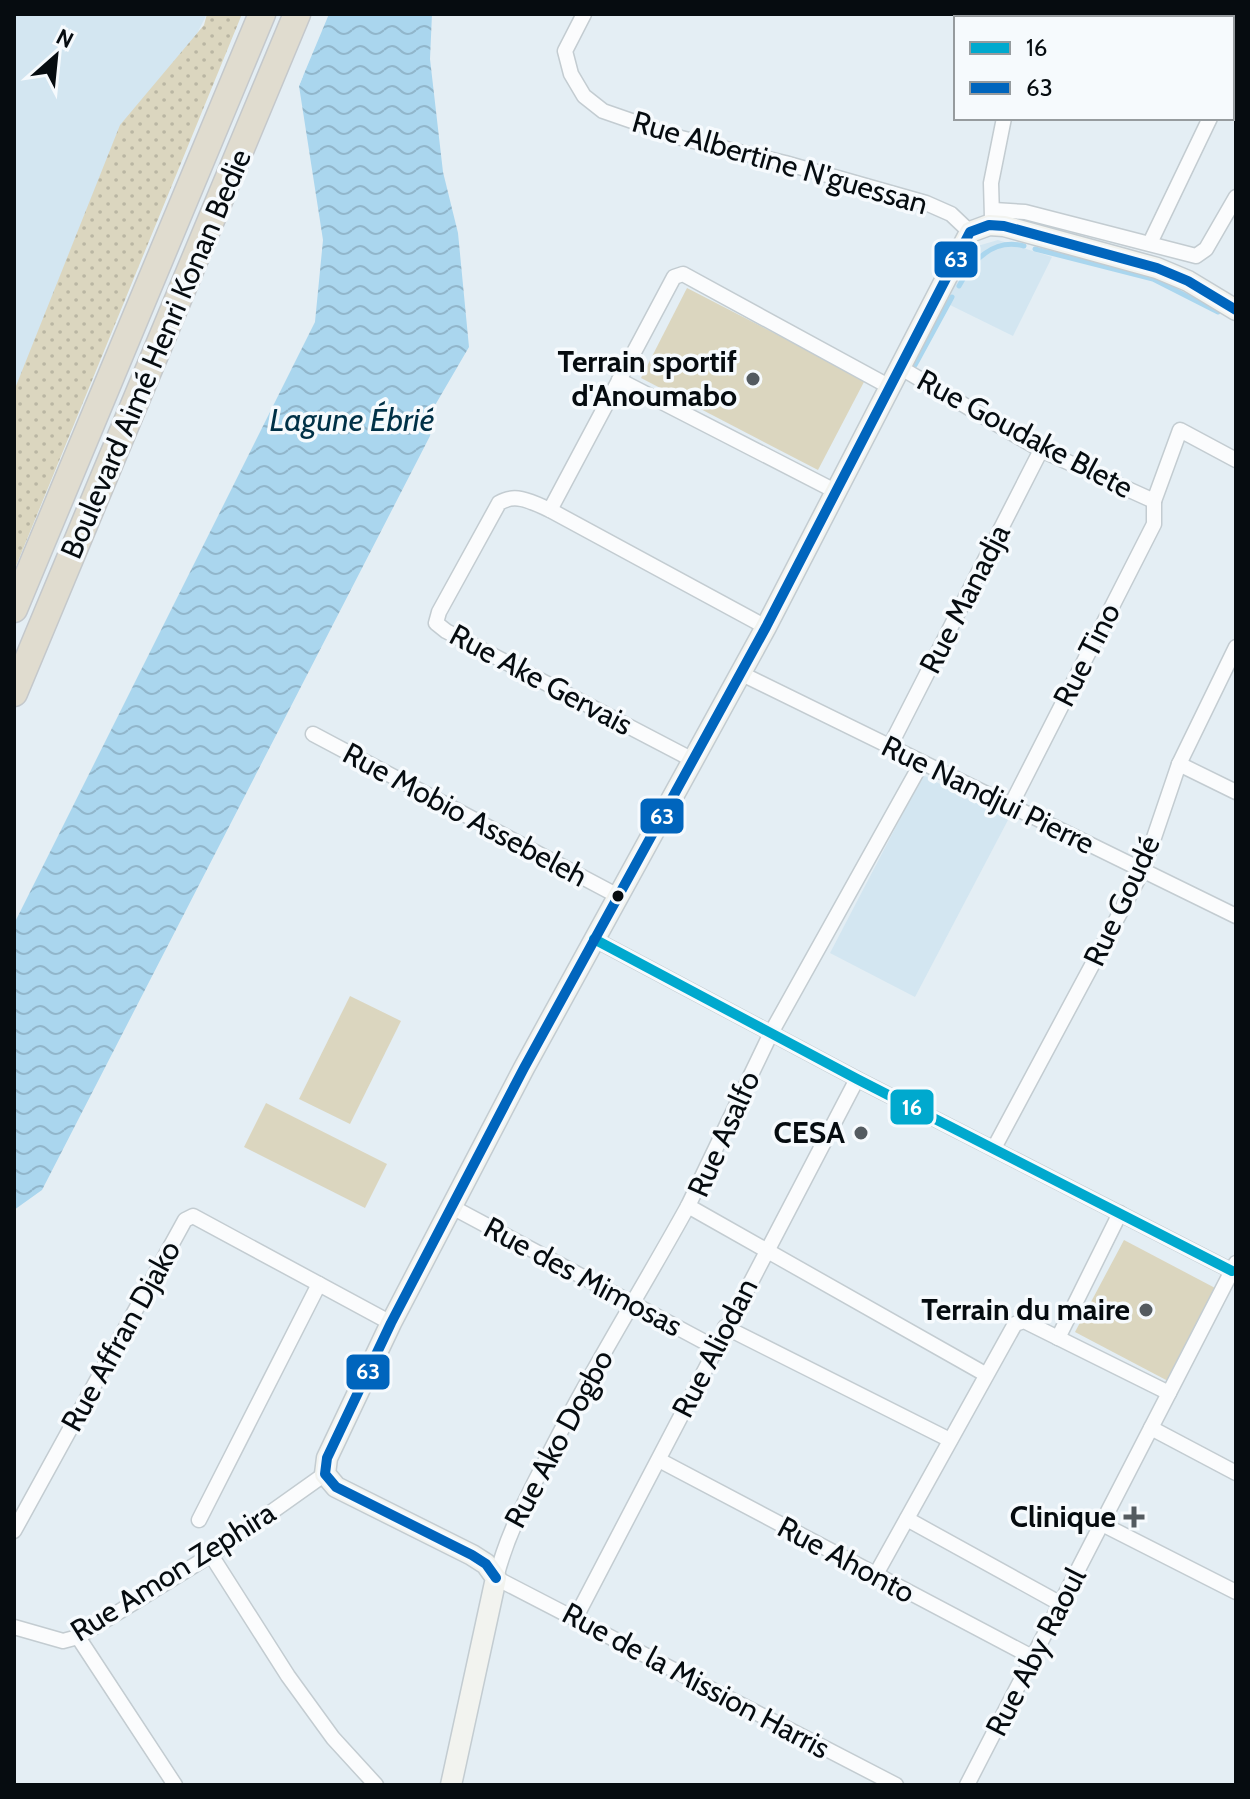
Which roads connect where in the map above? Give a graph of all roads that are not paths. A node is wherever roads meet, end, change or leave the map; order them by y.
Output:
1 (262, 14) edge
2 (297, 14) edge
3 (584, 14) edge
4 (1004, 120) edge
5 (1209, 120) edge
6 (1236, 197) edge
7 (984, 222) junction
8 (1150, 243) junction
9 (1236, 310) edge
10 (901, 368) junction
11 (619, 380) junction
12 (890, 387) junction
13 (1041, 450) junction
14 (1236, 460) edge
15 (835, 491) junction
16 (1154, 501) junction
17 (550, 510) junction
18 (14, 609) edge
19 (766, 627) junction
20 (1236, 647) edge
21 (740, 673) junction
22 (14, 693) edge
23 (313, 734) dead end
24 (889, 748) junction
25 (693, 760) junction
26 (921, 764) junction
27 (1179, 764) junction
28 (1236, 792) edge
29 (1010, 807) junction
30 (1143, 870) junction
31 (618, 896) junction
32 (1236, 916) edge
33 (594, 939) junction
34 (771, 1033) junction
35 (857, 1079) junction
36 (994, 1148) junction
37 (688, 1206) junction
38 (452, 1207) junction
39 (1120, 1213) junction
40 (766, 1249) junction
41 (1234, 1267) edge
42 (319, 1284) junction
43 (634, 1304) junction
44 (391, 1323) junction
45 (725, 1327) junction
46 (1058, 1338) junction
47 (714, 1347) junction
48 (985, 1374) junction
49 (1169, 1393) junction
50 (1151, 1428) junction
51 (950, 1440) junction
52 (659, 1460) junction
53 (1236, 1473) edge
54 (325, 1474) junction
55 (907, 1519) junction
56 (199, 1520) dead end
57 (1102, 1524) junction
58 (14, 1531) edge
59 (211, 1555) junction
60 (875, 1576) junction
61 (496, 1578) junction
62 (1236, 1592) edge
63 (1061, 1604) junction
64 (576, 1617) junction
65 (14, 1627) edge
66 (78, 1637) junction
67 (1034, 1658) junction
68 (175, 1785) edge
69 (376, 1785) edge
70 (451, 1785) edge
71 (896, 1785) edge
72 (967, 1785) edge

1 - 18 highway, Boulevard Aimé Henri Konan Bedie
2 - 22 highway, Boulevard Aimé Henri Konan Bedie
3 - 7 street, Rue Albertine N'guessan
4 - 7 street
5 - 8 street
6 - 8 street
7 - 8 street
7 - 9 street
7 - 10 street
10 - 12 street
10 - 13 street, Rue Goudake Blete
11 - 12 street
11 - 15 street
11 - 17 street
12 - 15 street
13 - 16 street, Rue Goudake Blete
13 - 24 street, Rue Manadja
14 - 16 street, Rue Goudake Blete
15 - 19 street
16 - 29 street, Rue Tino
17 - 19 street, Rue Ake Gervais
17 - 25 street, Rue Ake Gervais
19 - 21 street
20 - 27 street, Rue Goudé
21 - 24 street, Rue Nandjui Pierre
21 - 25 street
23 - 31 street, Rue Mobio Assebeleh
24 - 26 street, Rue Nandjui Pierre
25 - 31 street
26 - 29 street, Rue Nandjui Pierre
26 - 34 street, Rue Asalfo
27 - 28 street
27 - 30 street, Rue Goudé
29 - 30 street, Rue Nandjui Pierre
30 - 32 street, Rue Nandjui Pierre
30 - 36 street, Rue Goudé
31 - 33 street
33 - 34 street
33 - 38 street
34 - 35 street
34 - 37 street, Rue Asalfo
35 - 36 street
35 - 40 street, Rue Aliodan
36 - 39 street
37 - 40 street, Rue Asalfo
37 - 43 street, Rue Ako Dogbo
38 - 43 street, Rue des Mimosas
38 - 44 street
39 - 41 street
39 - 46 street
40 - 45 street, Rue Aliodan
40 - 48 street, Rue Asalfo
41 - 49 street, Rue Aby Raoul
42 - 44 street, Rue Affran Djako
42 - 56 street
42 - 58 street, Rue Affran Djako
43 - 47 street, Rue des Mimosas
43 - 61 street, Rue Ako Dogbo
44 - 54 street
45 - 47 street, Rue Aliodan
45 - 51 street
46 - 48 street
46 - 49 street
47 - 52 street, Rue Aliodan
48 - 51 street
49 - 50 street, Rue Aby Raoul
50 - 53 street
50 - 57 street, Rue Aby Raoul
51 - 55 street
52 - 60 street, Rue Ahonto
52 - 64 street, Rue Aliodan
54 - 59 street, Rue Amon Zephira
54 - 61 street
55 - 60 street
55 - 63 street
57 - 62 street
57 - 63 street, Rue Aby Raoul
59 - 66 street, Rue Amon Zephira
59 - 69 street
60 - 67 street, Rue Ahonto
61 - 64 street, Rue de la Mission Harris
61 - 70 street
63 - 67 street, Rue Aby Raoul
64 - 71 street, Rue de la Mission Harris
65 - 66 street, Rue Amon Zephira
66 - 68 street
67 - 72 street, Rue Aby Raoul

